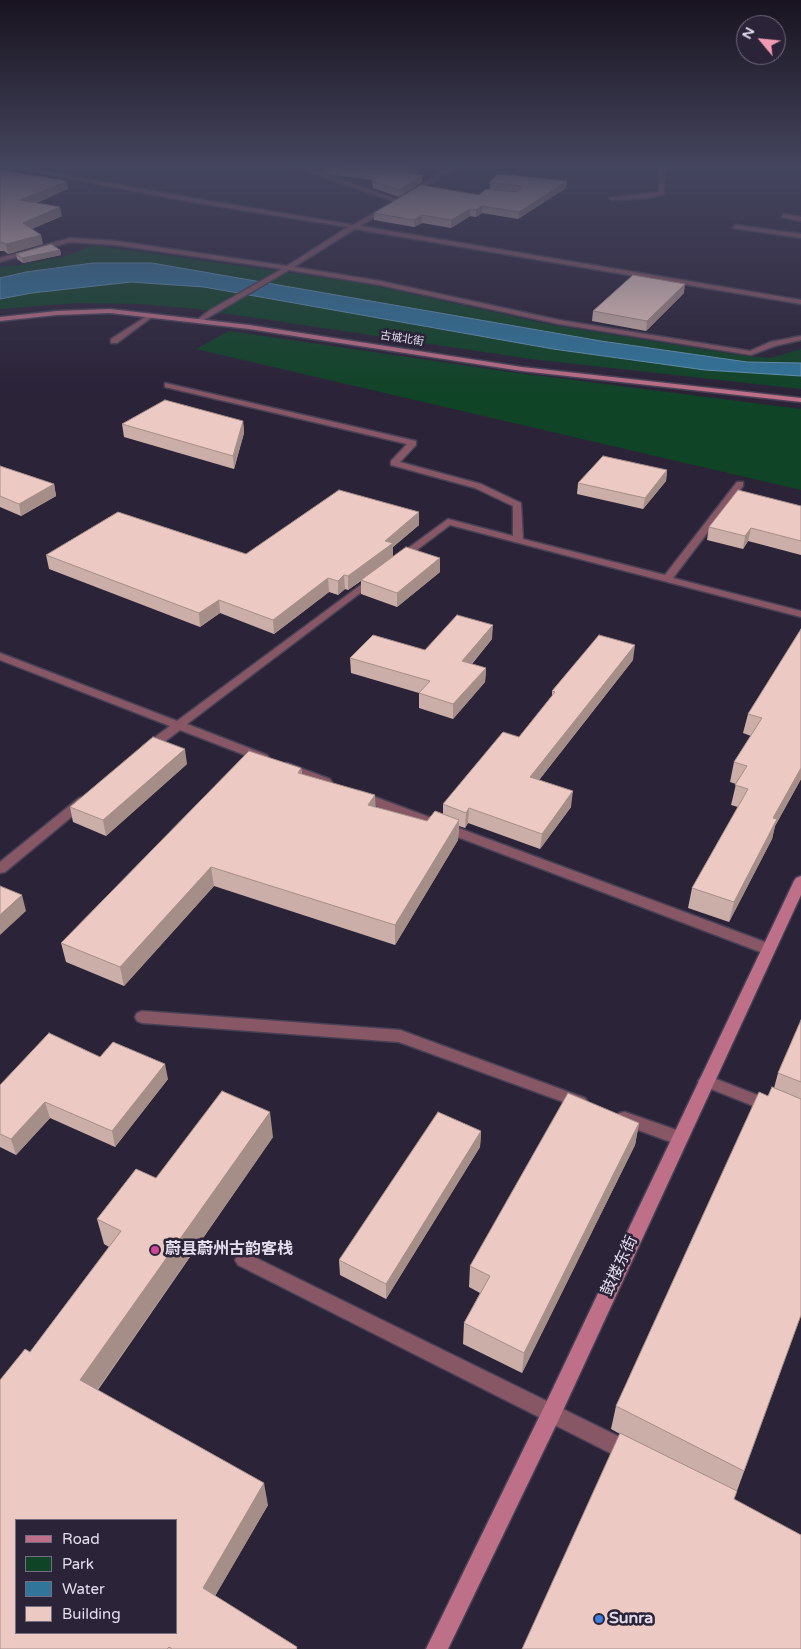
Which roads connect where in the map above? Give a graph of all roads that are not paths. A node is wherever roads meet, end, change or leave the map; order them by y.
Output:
1 (63, 242) edge
2 (100, 242) edge
3 (329, 242) edge
4 (446, 242) edge
5 (0, 260) edge
6 (286, 269) junction
7 (801, 302) edge
8 (150, 316) junction
9 (0, 319) edge
10 (199, 321) junction
11 (801, 338) edge
12 (114, 341) dead end
13 (168, 386) dead end
14 (801, 400) edge
15 (740, 484) dead end
16 (518, 540) junction
17 (667, 579) junction
18 (801, 614) edge
19 (0, 656) edge
20 (176, 726) junction
21 (138, 757) edge
22 (92, 795) edge
23 (0, 869) edge
24 (801, 881) edge
25 (768, 949) junction
26 (142, 1017) dead end
27 (706, 1081) junction
28 (595, 1108) edge
29 (614, 1114) edge
30 (801, 1119) edge
31 (679, 1138) junction
32 (244, 1260) dead end
33 (552, 1412) junction
34 (650, 1462) edge
35 (437, 1649) edge

1 - 5 street
2 - 6 street
3 - 6 street
4 - 7 street
6 - 10 street
6 - 11 street
8 - 9 main road, 古城北街
8 - 10 main road, 古城北街
8 - 12 street
10 - 14 main road, 古城北街
13 - 16 street
15 - 17 street
16 - 17 street
16 - 20 street
17 - 18 street
19 - 20 street
20 - 21 street
20 - 25 street
22 - 23 street
24 - 25 main road, 鼓楼东街
25 - 27 main road, 鼓楼东街
26 - 28 street
27 - 30 street
27 - 31 main road, 鼓楼东街
29 - 31 street
31 - 33 main road, 鼓楼东街
32 - 33 street
33 - 34 street
33 - 35 main road, 鼓楼东街

